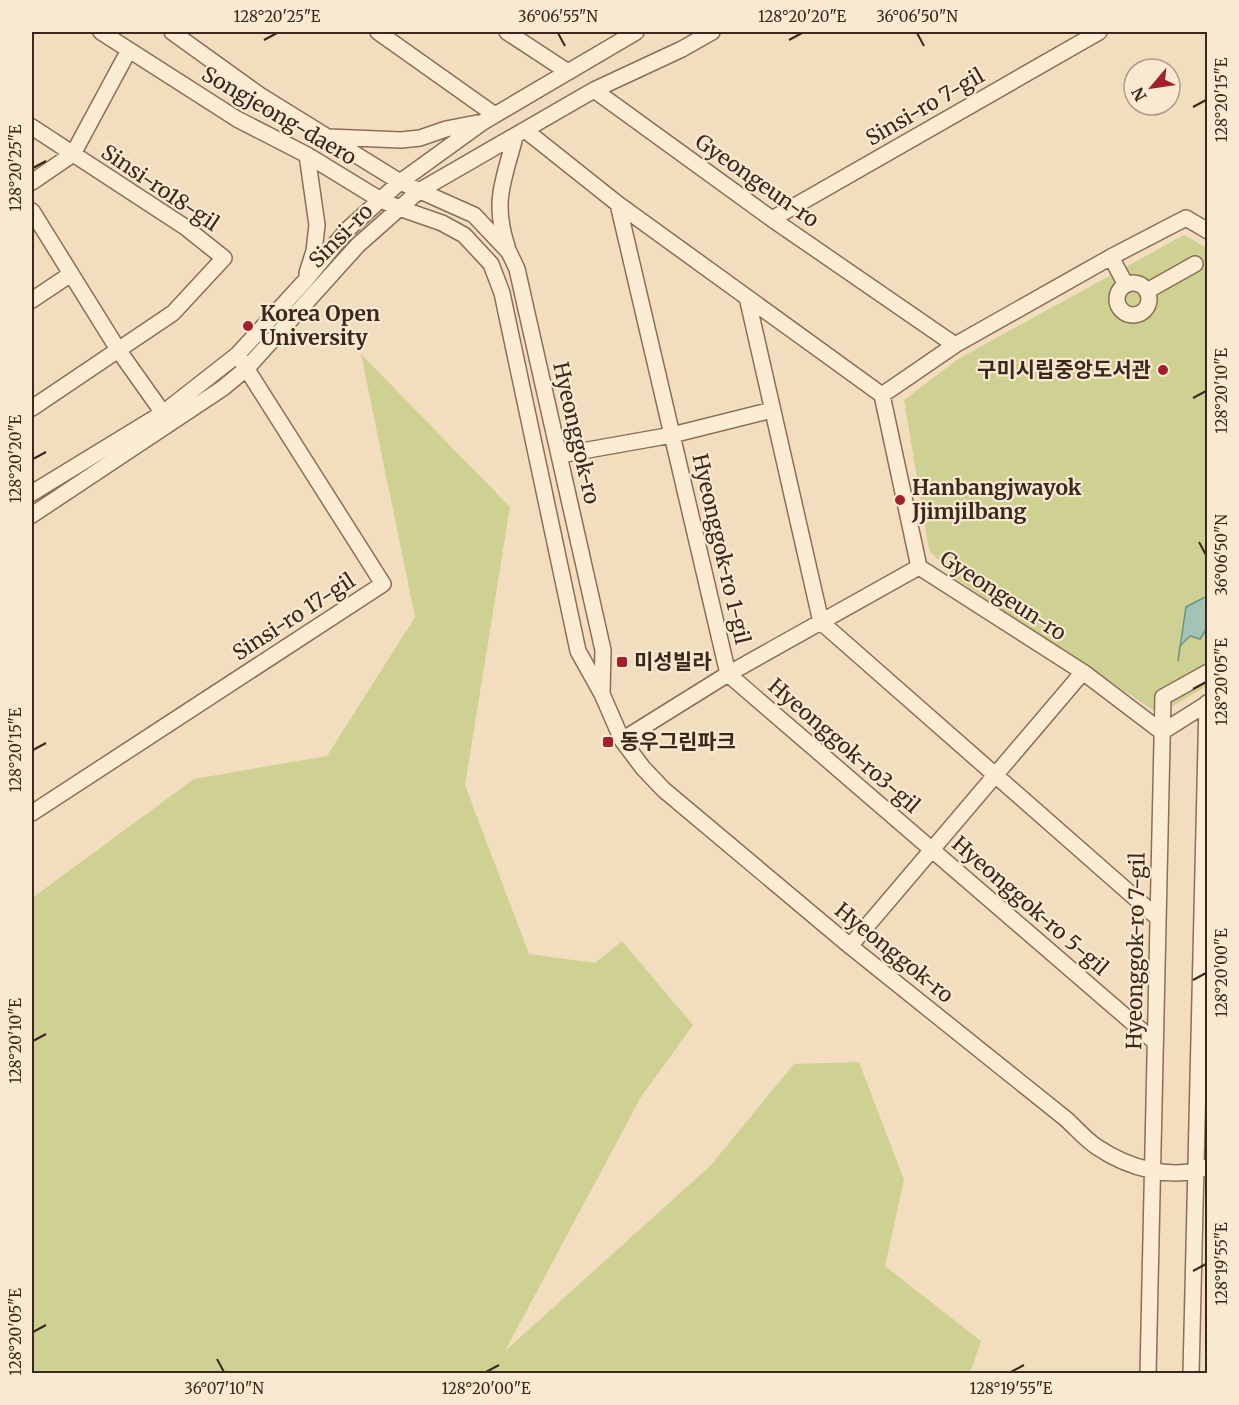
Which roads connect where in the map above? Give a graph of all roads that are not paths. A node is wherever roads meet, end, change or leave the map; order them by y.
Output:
1 (101, 32) edge
2 (172, 32) edge
3 (378, 32) edge
4 (507, 32) edge
5 (636, 32) edge
6 (712, 32) edge
7 (1099, 32) edge
8 (129, 50) junction
9 (568, 72) junction
10 (594, 90) junction
11 (489, 119) junction
12 (32, 127) edge
13 (520, 133) junction
14 (327, 137) junction
15 (73, 154) junction
16 (307, 155) junction
17 (32, 182) edge
18 (400, 182) junction
19 (419, 191) junction
20 (379, 199) junction
21 (618, 204) junction
22 (455, 206) joint
23 (399, 208) junction
24 (32, 211) edge
25 (771, 219) junction
26 (442, 223) joint
27 (1208, 231) edge
28 (508, 252) junction
29 (1111, 256) junction
30 (1195, 264) dead end
31 (71, 274) junction
32 (304, 282) junction
33 (1126, 285) junction
34 (1147, 291) junction
35 (747, 297) junction
36 (32, 300) edge
37 (955, 345) junction
38 (119, 351) junction
39 (237, 355) junction
40 (247, 368) junction
41 (882, 395) junction
42 (32, 408) edge
43 (772, 410) junction
44 (163, 413) junction
45 (672, 435) junction
46 (560, 455) junction
47 (32, 493) edge
48 (32, 515) edge
49 (919, 567) junction
50 (821, 622) junction
51 (1083, 672) junction
52 (1208, 672) edge
53 (728, 674) junction
54 (602, 694) junction
55 (1207, 703) edge
56 (1162, 732) junction
57 (622, 740) junction
58 (996, 774) junction
59 (32, 813) edge
60 (932, 849) junction
61 (1158, 918) junction
62 (850, 946) junction
63 (1155, 1042) junction
64 (1152, 1170) junction
65 (1201, 1170) edge
66 (1148, 1374) edge
67 (1191, 1374) edge

1 - 8 street, Songjeong-daero
2 - 14 street, Songjeong-daero
3 - 11 street
4 - 9 street
5 - 9 street, Sinsi-ro
6 - 10 street, Sinsi-ro
7 - 25 street, Sinsi-ro 7-gil
8 - 15 street
8 - 16 street, Songjeong-daero
9 - 11 street, Sinsi-ro
10 - 13 street, Sinsi-ro
10 - 25 street, Gyeongeun-ro
11 - 14 street
11 - 18 street, Sinsi-ro
12 - 15 street
13 - 19 street, Sinsi-ro
13 - 21 street
13 - 28 street
14 - 18 street, Songjeong-daero
15 - 17 street
15 - 38 street, Sinsi-ro18-gil
16 - 20 street, Songjeong-daero
16 - 32 street
18 - 19 street, Songjeong-daero
18 - 20 street, Sinsi-ro
19 - 22 street, Songjeong-daero
19 - 23 street, Sinsi-ro
20 - 23 street, Songjeong-daero
20 - 32 street, Sinsi-ro
21 - 35 street
21 - 45 street
22 - 28 street, Hyeonggok-ro
23 - 26 street, Songjeong-daero
23 - 40 street, Sinsi-ro
24 - 31 street
25 - 37 street, Gyeongeun-ro
26 - 54 street, Hyeonggok-ro
27 - 29 street
28 - 46 street, Hyeonggok-ro
29 - 33 street
29 - 37 street
30 - 34 street
31 - 36 street
31 - 38 street
32 - 39 street, Sinsi-ro
33 - 34 street
33 - 34 street
35 - 41 street
35 - 43 street
37 - 41 street
38 - 42 street, Sinsi-ro18-gil
38 - 44 street
39 - 40 street, Sinsi-ro 17-gil
39 - 44 street, Sinsi-ro
40 - 48 street, Sinsi-ro
40 - 59 street, Sinsi-ro 17-gil
41 - 49 street, Gyeongeun-ro
43 - 45 street, Hyeonggok-ro 1-gil
43 - 50 street
44 - 47 street, Sinsi-ro
45 - 46 street, Hyeonggok-ro 1-gil
45 - 53 street, Hyeonggok-ro 1-gil
46 - 54 street, Hyeonggok-ro
49 - 50 street, Hyeonggok-ro3-gil
49 - 51 street, Gyeongeun-ro
50 - 53 street, Hyeonggok-ro3-gil
50 - 58 street
51 - 56 street, Gyeongeun-ro
51 - 58 street, Hyeonggok-ro 5-gil
52 - 56 street, Hyeonggok-ro 7-gil
53 - 57 street, Hyeonggok-ro3-gil
53 - 60 street, Hyeonggok-ro3-gil
54 - 57 street, Hyeonggok-ro
55 - 56 street
55 - 65 street
56 - 61 street, Hyeonggok-ro 7-gil
57 - 62 street, Hyeonggok-ro
58 - 60 street, Hyeonggok-ro 5-gil
58 - 61 street
60 - 62 street, Hyeonggok-ro 5-gil
60 - 63 street, Hyeonggok-ro 5-gil
61 - 63 street, Hyeonggok-ro 7-gil
62 - 64 street, Hyeonggok-ro
63 - 64 street, Hyeonggok-ro 7-gil
64 - 65 street, Hyeonggok-ro
64 - 66 street, Hyeonggok-ro 7-gil
65 - 67 street

